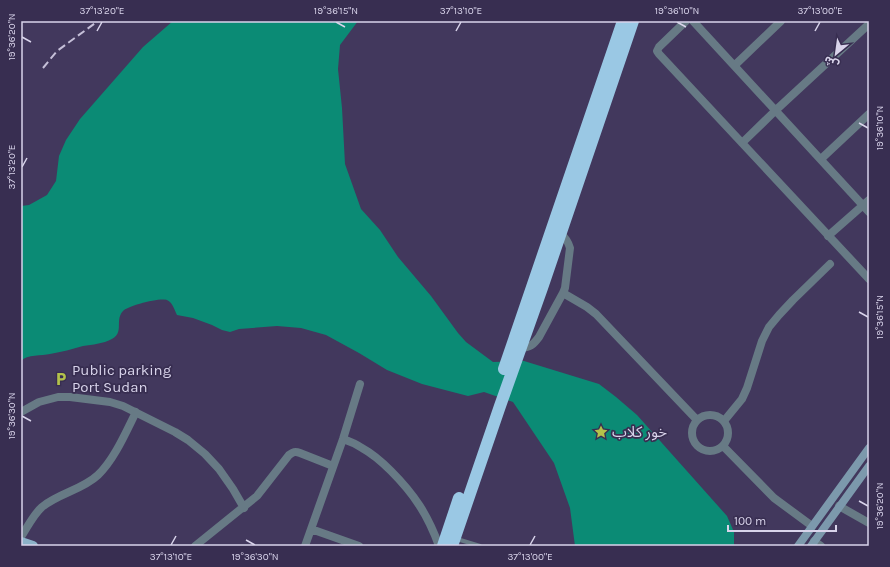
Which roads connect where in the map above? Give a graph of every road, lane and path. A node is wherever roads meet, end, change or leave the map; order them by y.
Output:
1 (623, 21) edge
2 (633, 21) edge
3 (686, 21) edge
4 (694, 21) edge
5 (781, 21) edge
6 (869, 24) edge
7 (735, 65) junction
8 (776, 110) junction
9 (869, 114) edge
10 (742, 143) junction
11 (821, 159) junction
12 (866, 203) edge
13 (869, 212) edge
14 (560, 234) junction
15 (828, 236) junction
16 (830, 264) dead end
17 (869, 279) edge
18 (563, 294) junction
19 (516, 350) junction
20 (360, 384) dead end
21 (21, 412) edge
22 (136, 412) junction
23 (697, 420) junction
24 (724, 421) junction
25 (343, 439) junction
26 (723, 446) junction
27 (869, 448) edge
28 (333, 466) junction
29 (869, 467) edge
30 (466, 493) junction
31 (839, 506) junction
32 (244, 508) junction
33 (869, 523) edge
34 (812, 526) junction
35 (311, 529) junction
36 (21, 538) edge
37 (21, 542) edge
38 (453, 542) edge
39 (816, 544) edge
40 (33, 546) edge
41 (195, 546) edge
42 (305, 546) edge
43 (359, 546) edge
44 (439, 546) edge
45 (443, 546) edge
46 (480, 546) edge
47 (798, 546) edge

1 - 19 highway
2 - 14 highway
3 - 10 street
4 - 7 street
5 - 7 street
6 - 8 street
7 - 8 street
8 - 10 street
8 - 11 street
9 - 11 street
10 - 15 street
11 - 12 street
12 - 13 street
12 - 15 street
14 - 18 street
14 - 19 highway
15 - 17 street
16 - 24 street
18 - 19 street
18 - 23 street
19 - 30 highway
20 - 25 street
21 - 22 street
22 - 32 street
22 - 36 street
23 - 24 street
23 - 26 street
24 - 26 street
25 - 28 street
25 - 44 street
26 - 34 street
27 - 34 street
28 - 32 street
28 - 35 street
29 - 31 street
30 - 38 highway
30 - 45 highway
31 - 33 street
31 - 39 street
32 - 41 street
34 - 47 street
35 - 42 street
35 - 43 street
37 - 40 main road
38 - 46 lane

